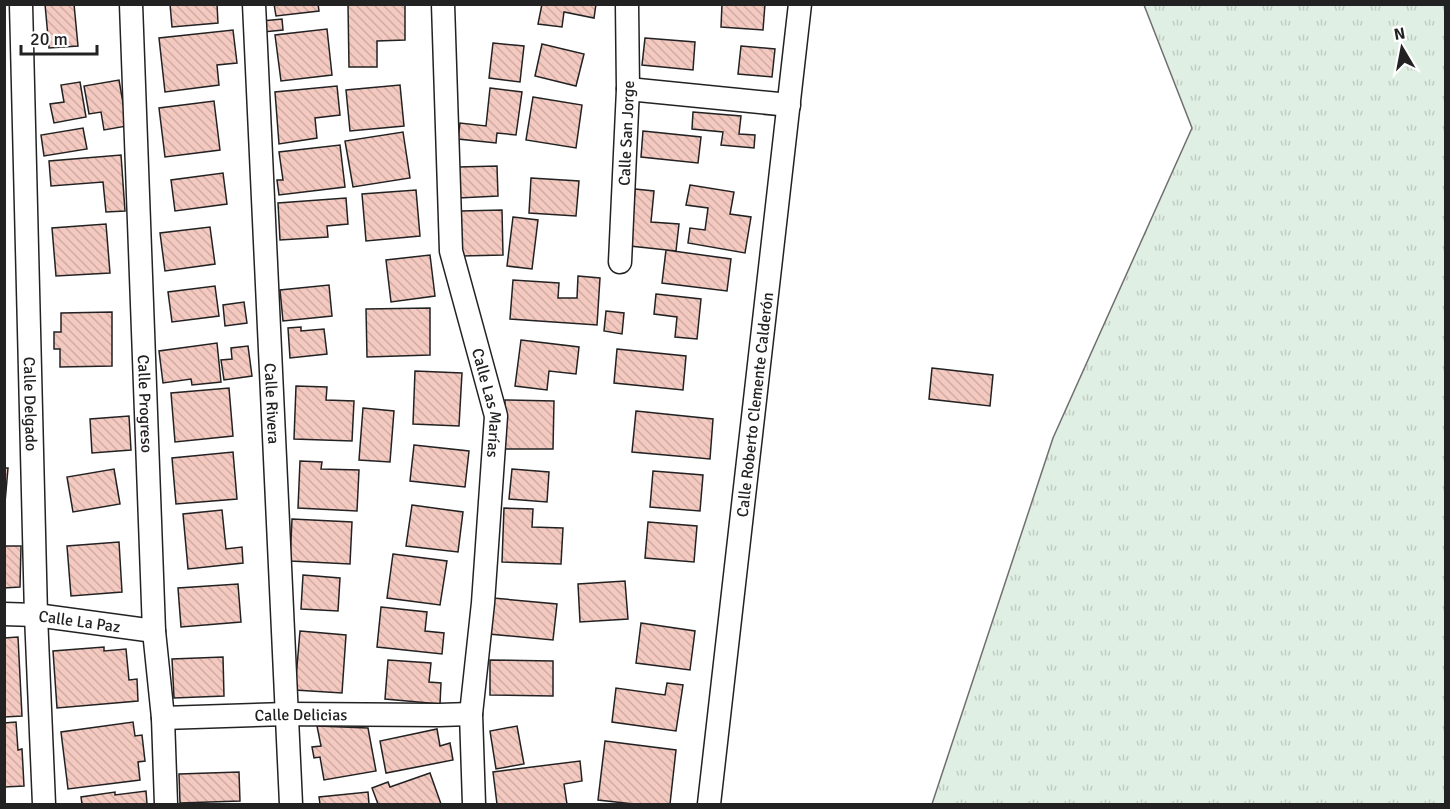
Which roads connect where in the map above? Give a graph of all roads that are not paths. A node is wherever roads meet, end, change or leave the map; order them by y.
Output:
1 (21, 4) edge
2 (131, 4) edge
3 (254, 4) edge
4 (443, 4) edge
5 (627, 4) edge
6 (800, 4) edge
7 (628, 89) junction
8 (789, 105) junction
9 (620, 262) dead end
10 (4, 614) edge
11 (36, 615) junction
12 (154, 631) junction
13 (286, 714) junction
14 (471, 714) junction
15 (163, 718) junction
16 (44, 804) edge
17 (166, 804) edge
18 (291, 804) edge
19 (474, 804) edge
20 (709, 804) edge

1 - 11 street, Calle Delgado
2 - 12 street, Calle Progreso
3 - 13 street, Calle Rivera
4 - 14 street, Calle Las Marías
5 - 7 street, Calle San Jorge
6 - 8 street, Calle Roberto Clemente Calderón
7 - 8 street
7 - 9 street, Calle San Jorge
8 - 20 street, Calle Roberto Clemente Calderón
10 - 11 street, Calle La Paz
11 - 12 street, Calle La Paz
11 - 16 street, Calle Delgado
12 - 15 street, Calle Progreso
13 - 14 street, Calle Delicias
13 - 15 street, Calle Delicias
13 - 18 street, Calle Rivera
14 - 19 street, Calle Las Marías
15 - 17 street, Calle Progreso

